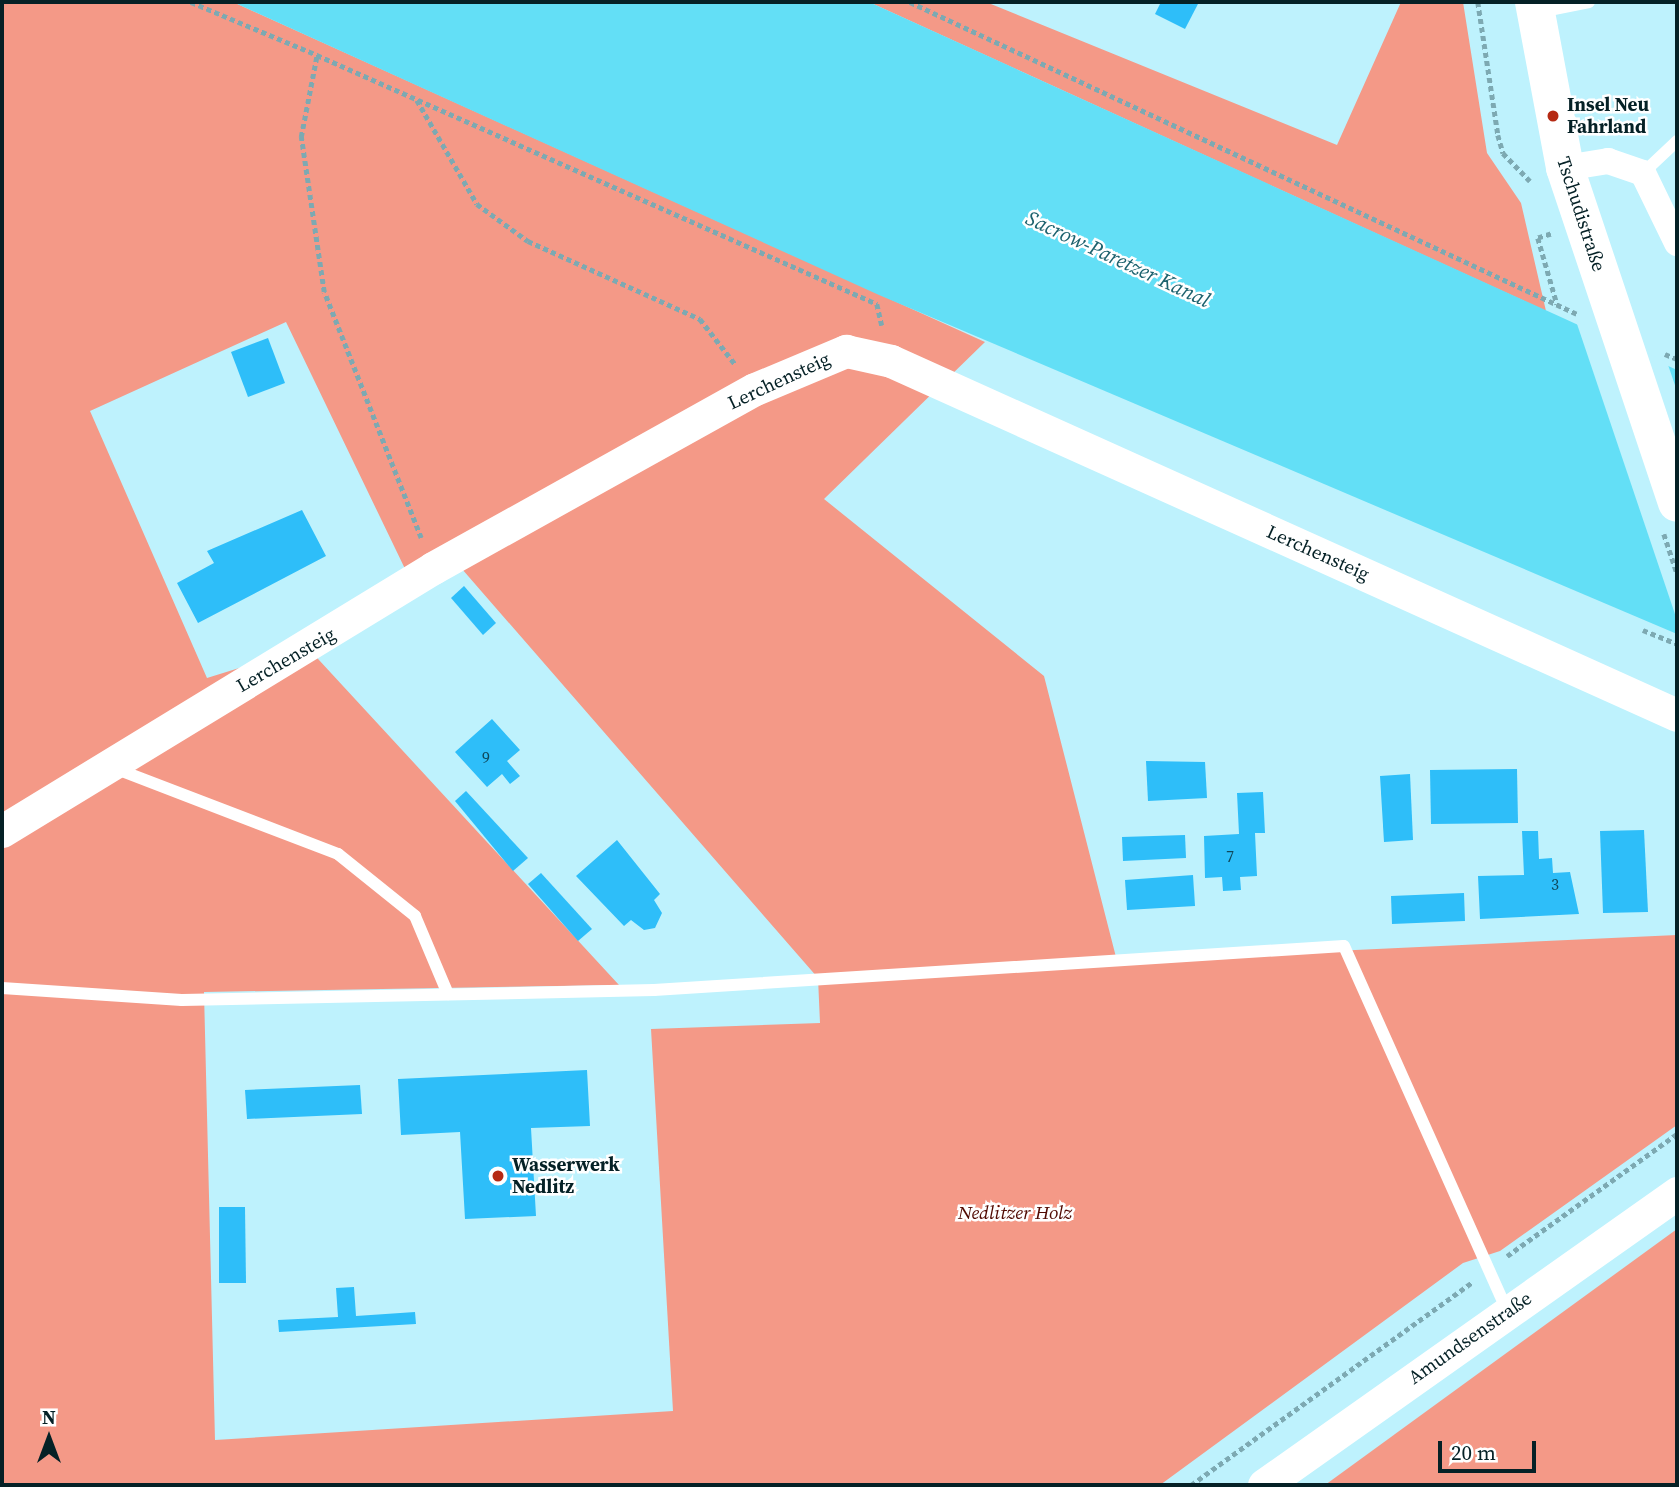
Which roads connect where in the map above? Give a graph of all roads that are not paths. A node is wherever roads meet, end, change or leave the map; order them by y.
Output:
1 (1590, 2) edge
2 (1534, 7) edge
3 (1677, 141) edge
4 (1643, 173) junction
5 (1552, 179) junction
6 (1677, 243) edge
7 (1677, 503) edge
8 (1677, 715) edge
9 (107, 765) junction
10 (2, 831) edge
11 (2, 988) edge
12 (448, 994) junction
13 (1677, 1193) edge
14 (1507, 1310) junction
15 (1264, 1485) edge

1 - 2 lane
2 - 5 main road, Tschudistraße
3 - 4 lane
4 - 5 street
4 - 6 street
5 - 7 main road, Tschudistraße
8 - 9 street, Lerchensteig
9 - 10 street, Lerchensteig
9 - 12 lane
11 - 12 lane
12 - 14 lane
13 - 14 street, Amundsenstraße
14 - 15 street, Amundsenstraße

